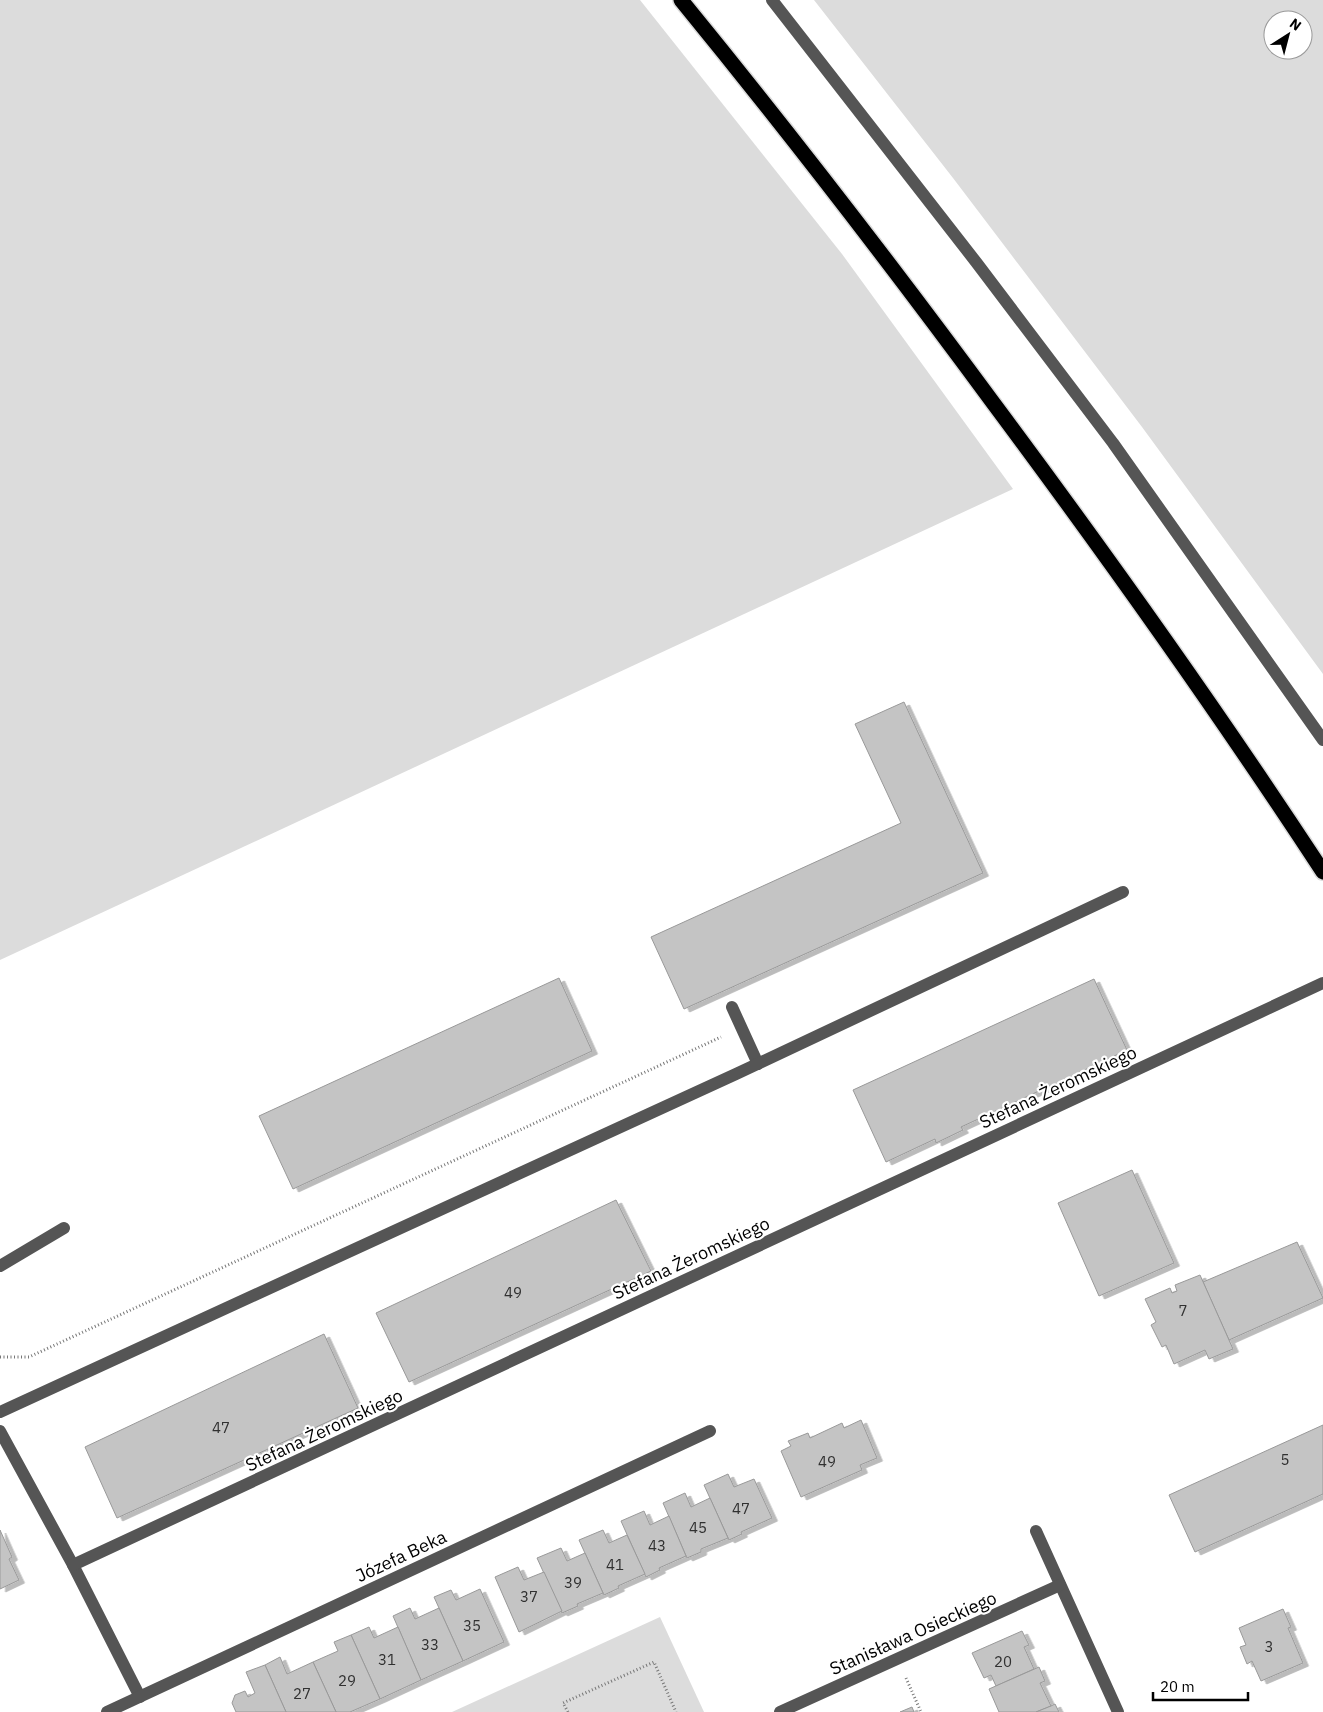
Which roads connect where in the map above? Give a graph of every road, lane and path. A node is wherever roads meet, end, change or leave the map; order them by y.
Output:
1 (681, 0) edge
2 (772, 0) edge
3 (1323, 740) edge
4 (1323, 872) edge
5 (1123, 892) dead end
6 (1323, 983) edge
7 (732, 1007) dead end
8 (741, 1028) junction
9 (758, 1064) junction
10 (64, 1228) dead end
11 (0, 1266) edge
12 (0, 1357) edge
13 (0, 1412) edge
14 (0, 1431) edge
15 (710, 1431) dead end
16 (1036, 1531) dead end
17 (73, 1565) junction
18 (1060, 1585) junction
19 (898, 1659) junction
20 (140, 1697) junction
21 (108, 1712) edge
22 (568, 1712) edge
23 (676, 1712) edge
24 (780, 1712) edge
25 (921, 1712) edge
26 (1118, 1712) edge

1 - 4 highway
2 - 3 street
5 - 9 street
6 - 17 street, Stefana Żeromskiego
7 - 8 street
8 - 9 street
8 - 12 path
9 - 13 street
10 - 11 street
14 - 17 street
15 - 20 street, Józefa Beka
16 - 18 street
17 - 20 street
18 - 19 street, Stanisława Osieckiego
18 - 26 street
19 - 24 street, Stanisława Osieckiego
19 - 25 path
20 - 21 street, Józefa Beka
22 - 23 path

